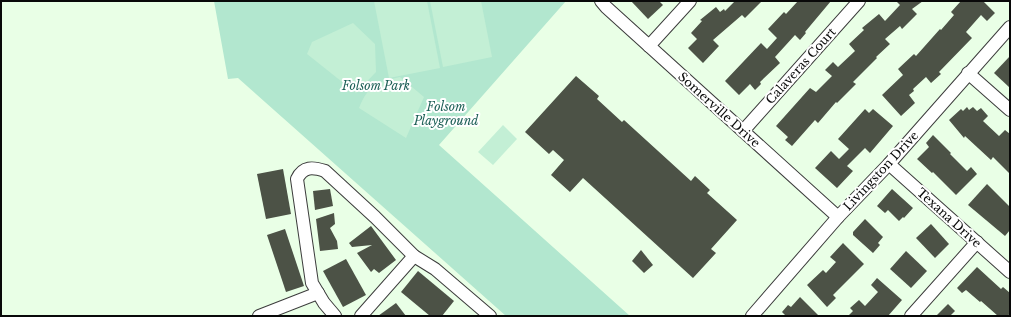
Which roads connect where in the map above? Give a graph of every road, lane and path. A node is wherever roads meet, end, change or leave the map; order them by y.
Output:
1 (601, 1) edge
2 (690, 1) edge
3 (859, 1) edge
4 (1010, 27) edge
5 (649, 46) junction
6 (968, 73) junction
7 (1010, 110) edge
8 (743, 131) junction
9 (889, 164) junction
10 (838, 217) junction
11 (977, 242) junction
12 (414, 256) junction
13 (1010, 272) edge
14 (318, 293) junction
15 (259, 316) edge
16 (335, 316) edge
17 (361, 316) edge
18 (490, 316) edge
19 (752, 316) edge
20 (911, 316) edge

1 - 5 street, Somerville Drive
2 - 5 street
3 - 8 street, Calaveras Court
4 - 6 street, Livingston Drive
5 - 8 street, Somerville Drive
6 - 7 street
6 - 9 street, Livingston Drive
8 - 10 street, Somerville Drive
9 - 10 street, Livingston Drive
9 - 11 street, Texana Drive
10 - 19 street, Livingston Drive
11 - 13 street, Texana Drive
11 - 20 street
12 - 14 street
12 - 17 street
12 - 18 street
14 - 15 street
14 - 16 street

